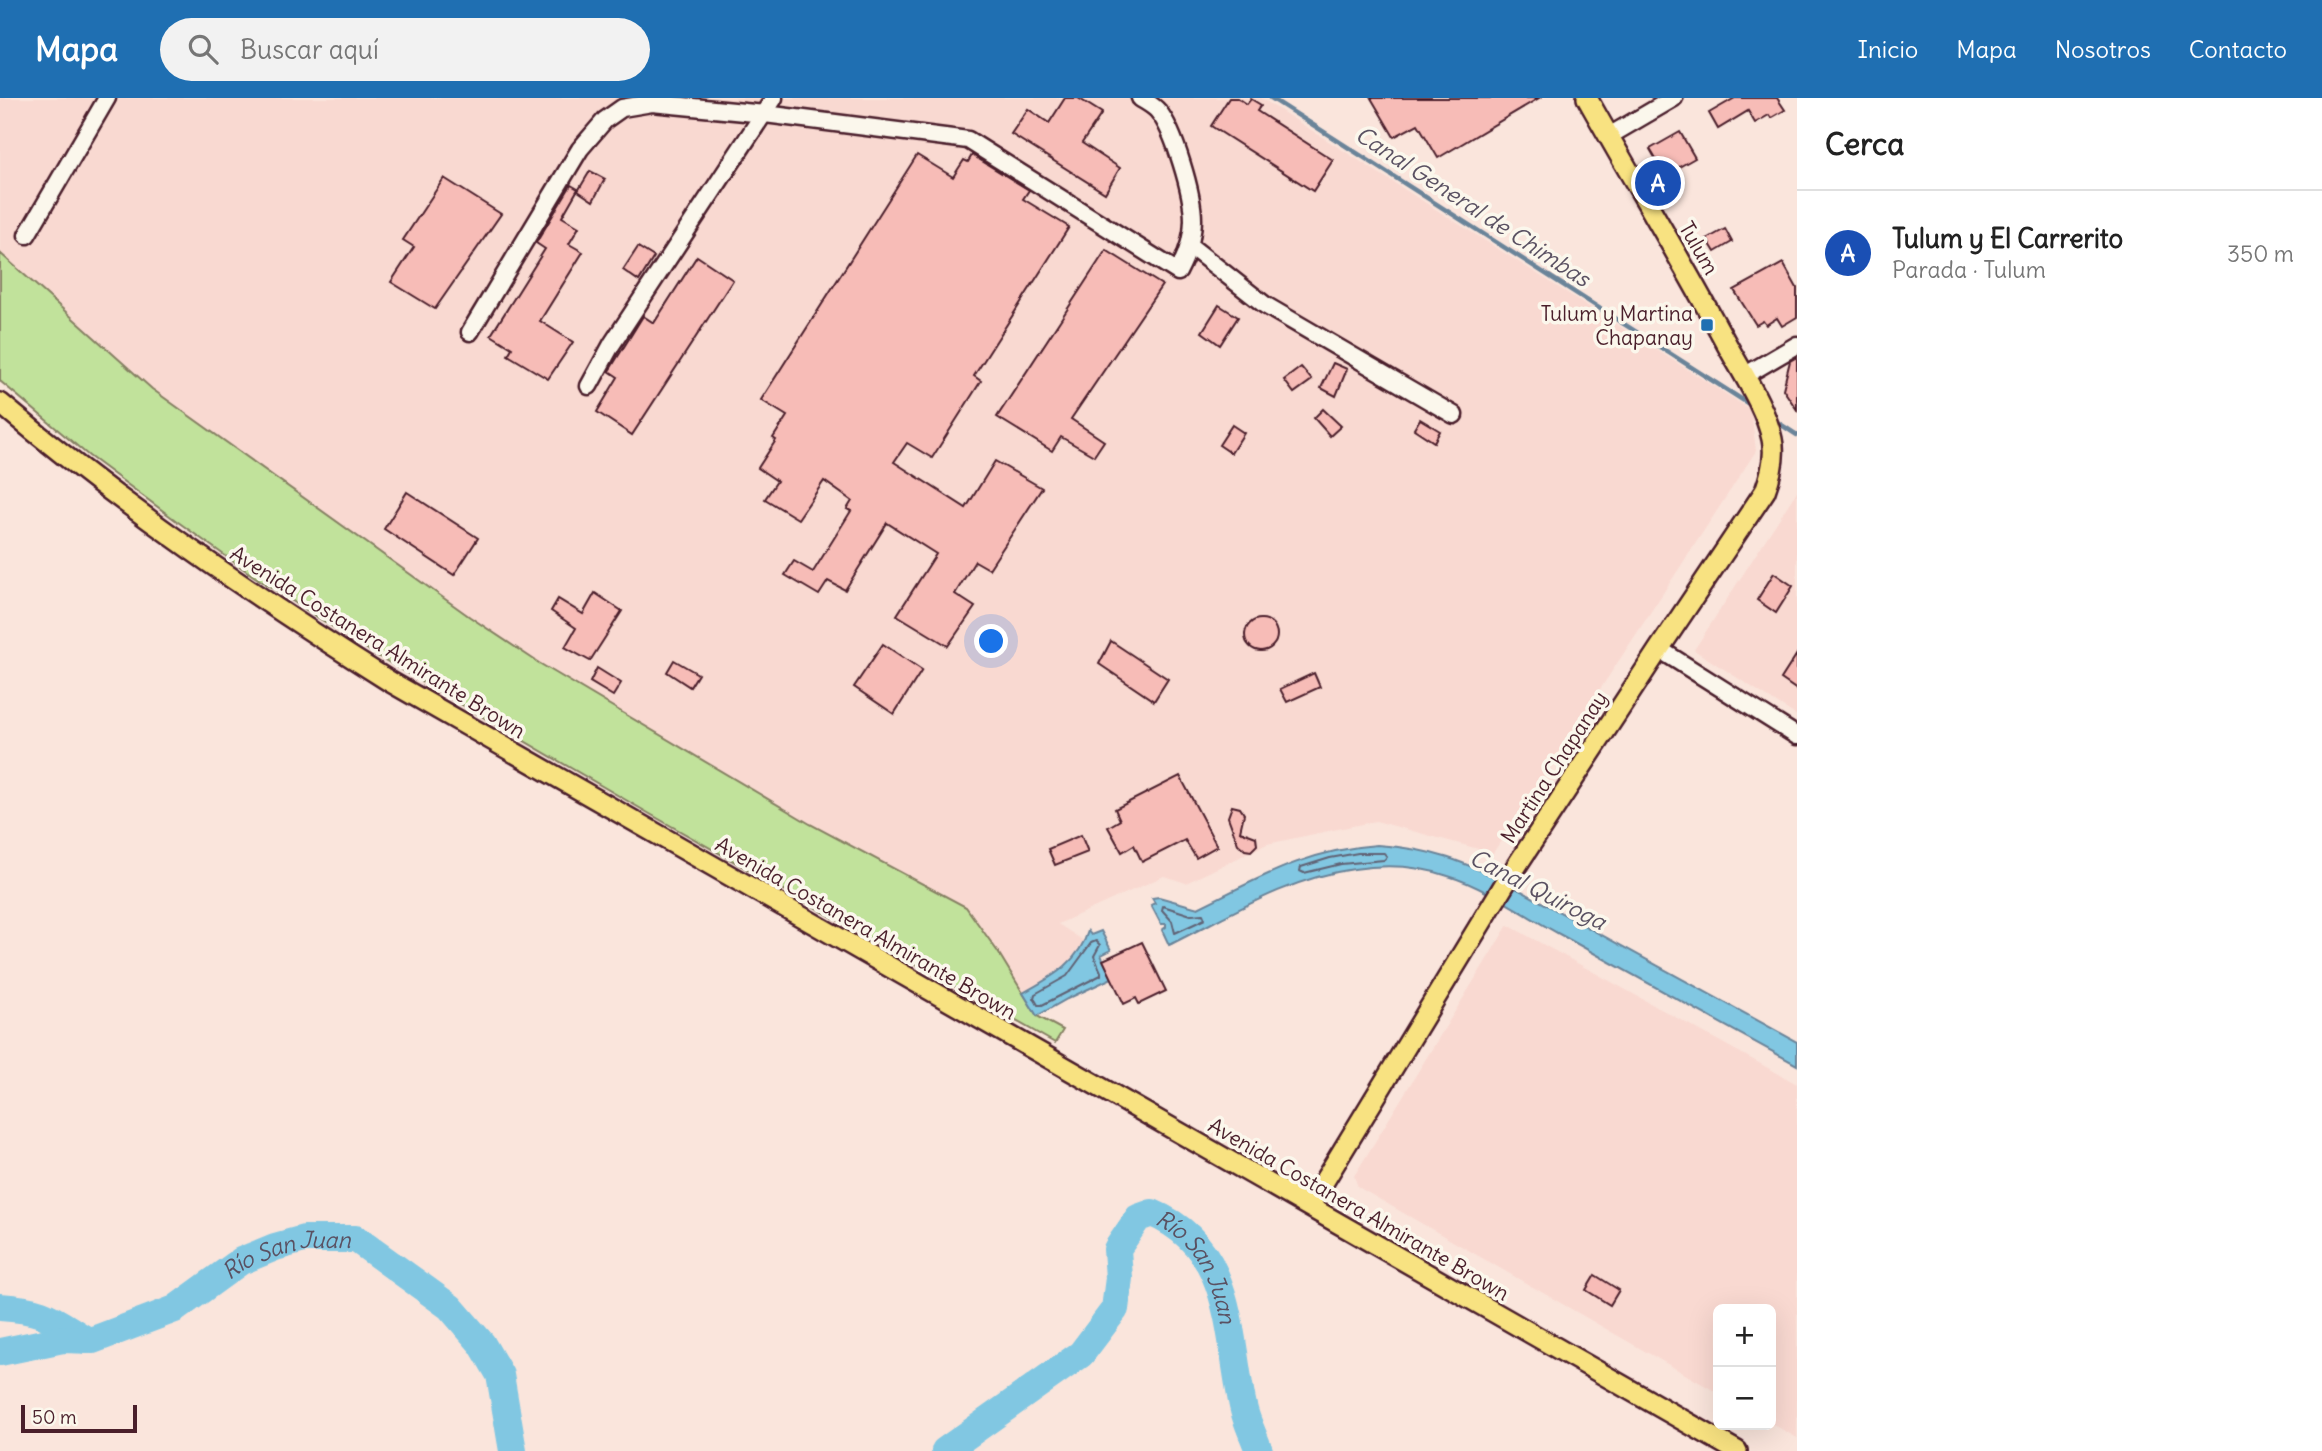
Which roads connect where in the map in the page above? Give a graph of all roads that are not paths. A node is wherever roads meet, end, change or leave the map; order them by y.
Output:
1 (107, 98) edge
2 (774, 98) edge
3 (1140, 98) edge
4 (1587, 98) edge
5 (1674, 98) edge
6 (1162, 104) edge
7 (765, 114) junction
8 (1609, 136) junction
9 (27, 235) dead end
10 (1190, 246) junction
11 (470, 332) dead end
12 (1797, 345) edge
13 (1744, 376) junction
14 (589, 386) dead end
15 (0, 403) edge
16 (1454, 415) dead end
17 (1764, 415) joint
18 (1658, 649) junction
19 (1797, 736) edge
20 (1309, 1206) junction
21 (1737, 1451) edge

1 - 9 street
2 - 7 street
3 - 6 street
4 - 8 main road, Tulum
5 - 8 street
6 - 10 street
7 - 10 street
7 - 11 street
7 - 14 street
8 - 13 main road, Tulum
10 - 16 street
12 - 13 street
13 - 17 main road, Tulum
15 - 20 main road, Avenida Costanera Almirante Brown
17 - 18 main road, Martina Chapanay
18 - 19 street
18 - 20 main road, Martina Chapanay
20 - 21 main road, Avenida Costanera Almirante Brown

